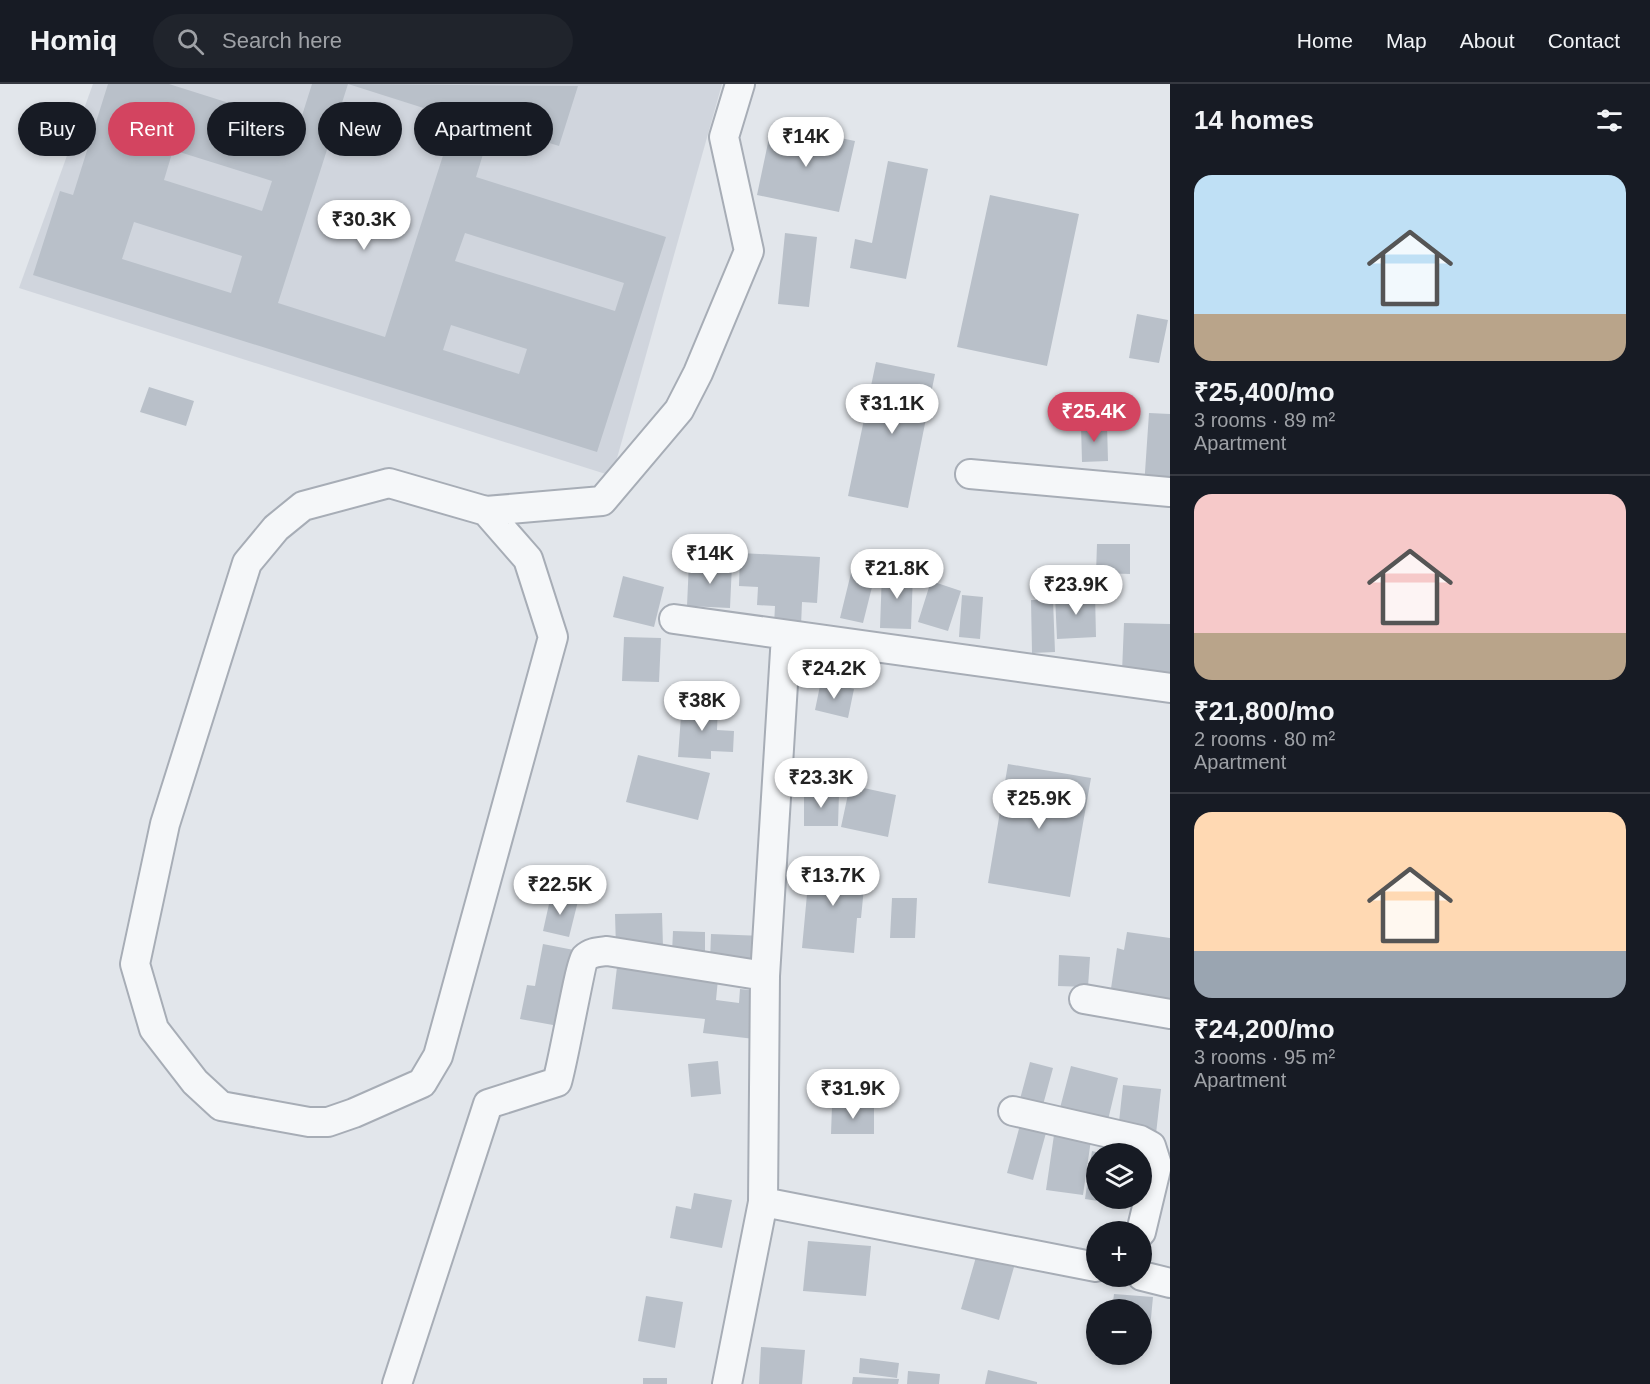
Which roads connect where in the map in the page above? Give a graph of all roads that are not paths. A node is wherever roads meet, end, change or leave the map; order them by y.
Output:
1 (740, 84) edge
2 (970, 474) dead end
3 (1170, 492) edge
4 (486, 511) junction
5 (674, 619) dead end
6 (786, 635) junction
7 (1170, 688) edge
8 (765, 976) junction
9 (1083, 999) dead end
10 (1170, 1014) edge
11 (1013, 1111) dead end
12 (763, 1202) junction
13 (1144, 1221) edge
14 (1086, 1265) edge
15 (1152, 1278) edge
16 (1170, 1283) edge
17 (397, 1384) edge
18 (727, 1384) edge

1 - 4 street
2 - 3 street
4 - 4 street
5 - 6 street
6 - 7 street
6 - 8 street
8 - 12 street
8 - 17 street
9 - 10 street
11 - 13 street
12 - 14 street
12 - 18 street
15 - 16 street

